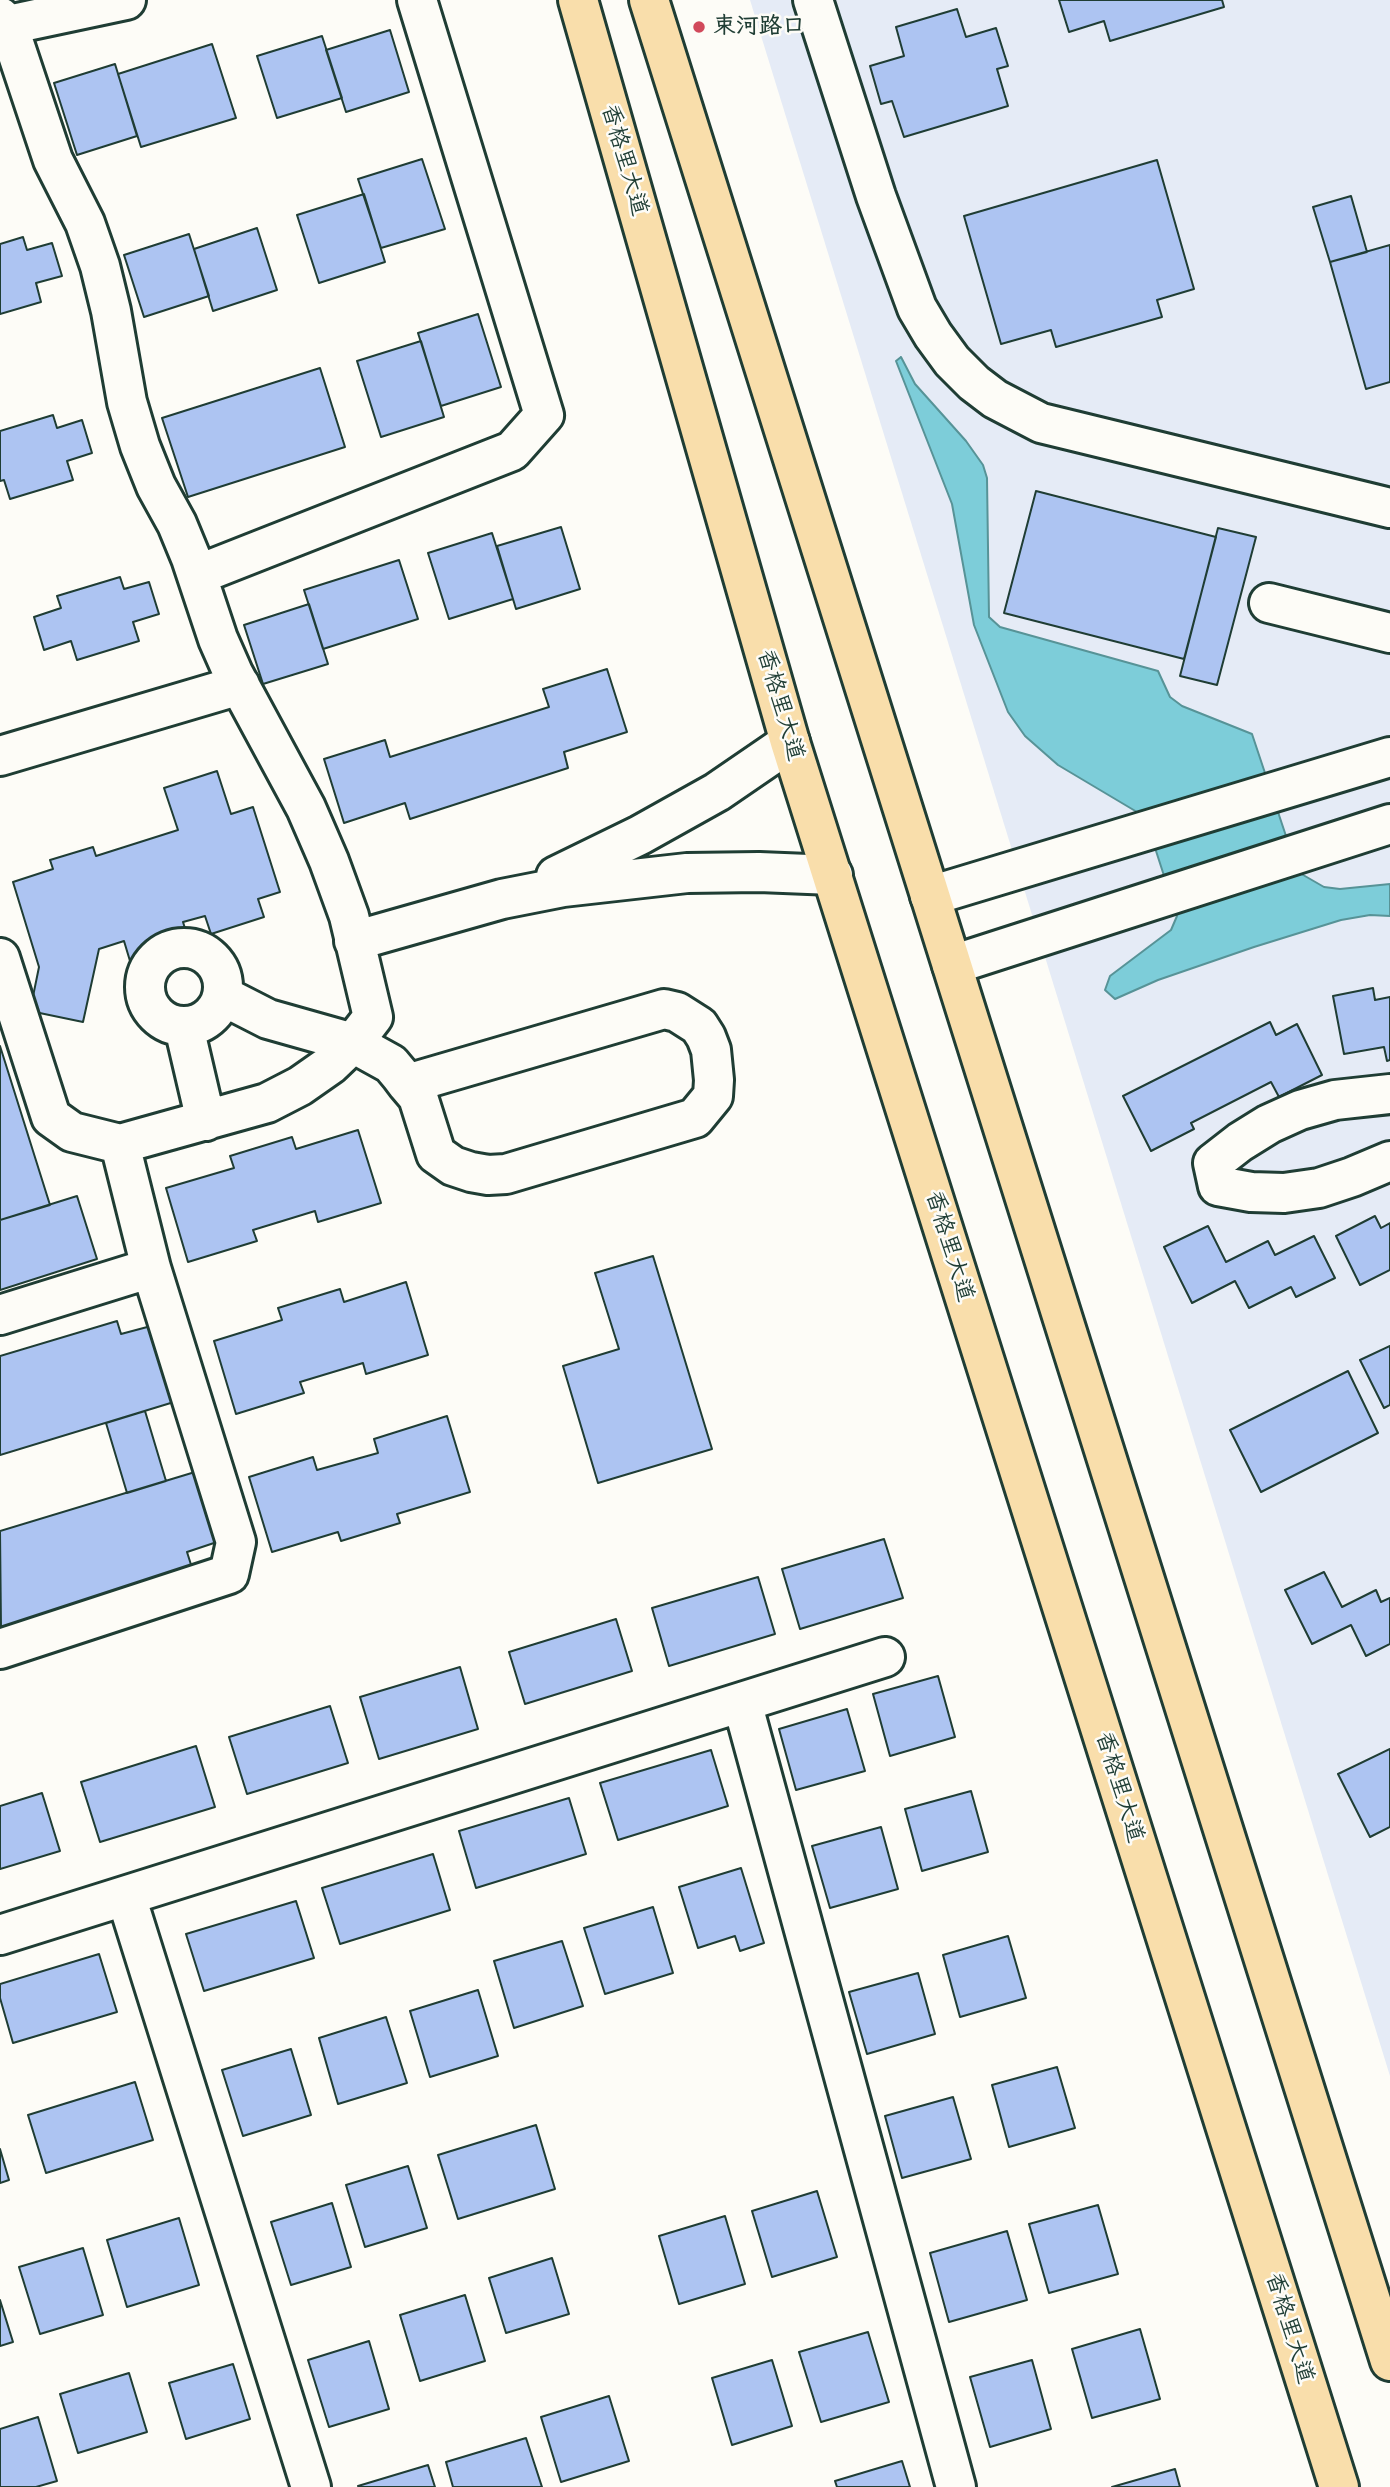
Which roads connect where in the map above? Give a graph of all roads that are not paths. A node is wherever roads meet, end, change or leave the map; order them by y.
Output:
1 (126, 0) edge
2 (417, 0) edge
3 (578, 0) edge
4 (649, 0) edge
5 (813, 0) edge
6 (4, 21) edge
7 (1389, 508) edge
8 (197, 575) junction
9 (1269, 603) dead end
10 (1390, 633) edge
11 (240, 685) junction
12 (790, 742) junction
13 (0, 756) edge
14 (1390, 757) edge
15 (1390, 824) edge
16 (832, 875) junction
17 (930, 896) junction
18 (502, 899) junction
19 (354, 940) junction
20 (0, 958) edge
21 (952, 965) junction
22 (223, 996) junction
23 (184, 1027) junction
24 (353, 1043) junction
25 (407, 1084) junction
26 (1390, 1094) edge
27 (206, 1121) junction
28 (120, 1144) junction
29 (1390, 1161) edge
30 (151, 1268) junction
31 (0, 1315) edge
32 (0, 1649) edge
33 (885, 1657) dead end
34 (742, 1702) junction
35 (126, 1896) junction
36 (0, 1936) edge
37 (1390, 2361) edge
38 (311, 2487) edge
39 (956, 2487) edge
40 (1339, 2487) edge

1 - 6 lane
2 - 8 lane
3 - 12 main road, 香格里大道
4 - 17 main road
5 - 7 lane
6 - 8 lane
8 - 11 lane
9 - 10 lane
11 - 13 lane
11 - 19 lane
12 - 16 main road, 香格里大道
12 - 18 lane
14 - 17 lane
15 - 21 lane
16 - 18 lane
16 - 40 main road, 香格里大道
17 - 21 main road
18 - 19 lane
19 - 24 lane
20 - 28 lane
21 - 37 main road
22 - 23 lane
22 - 23 lane
22 - 24 lane
23 - 27 lane
24 - 25 lane
24 - 27 lane
25 - 25 lane
26 - 29 lane
27 - 28 lane
28 - 30 lane
30 - 31 lane
30 - 32 lane
33 - 34 lane
34 - 35 lane
34 - 39 lane
35 - 36 lane
35 - 38 lane

